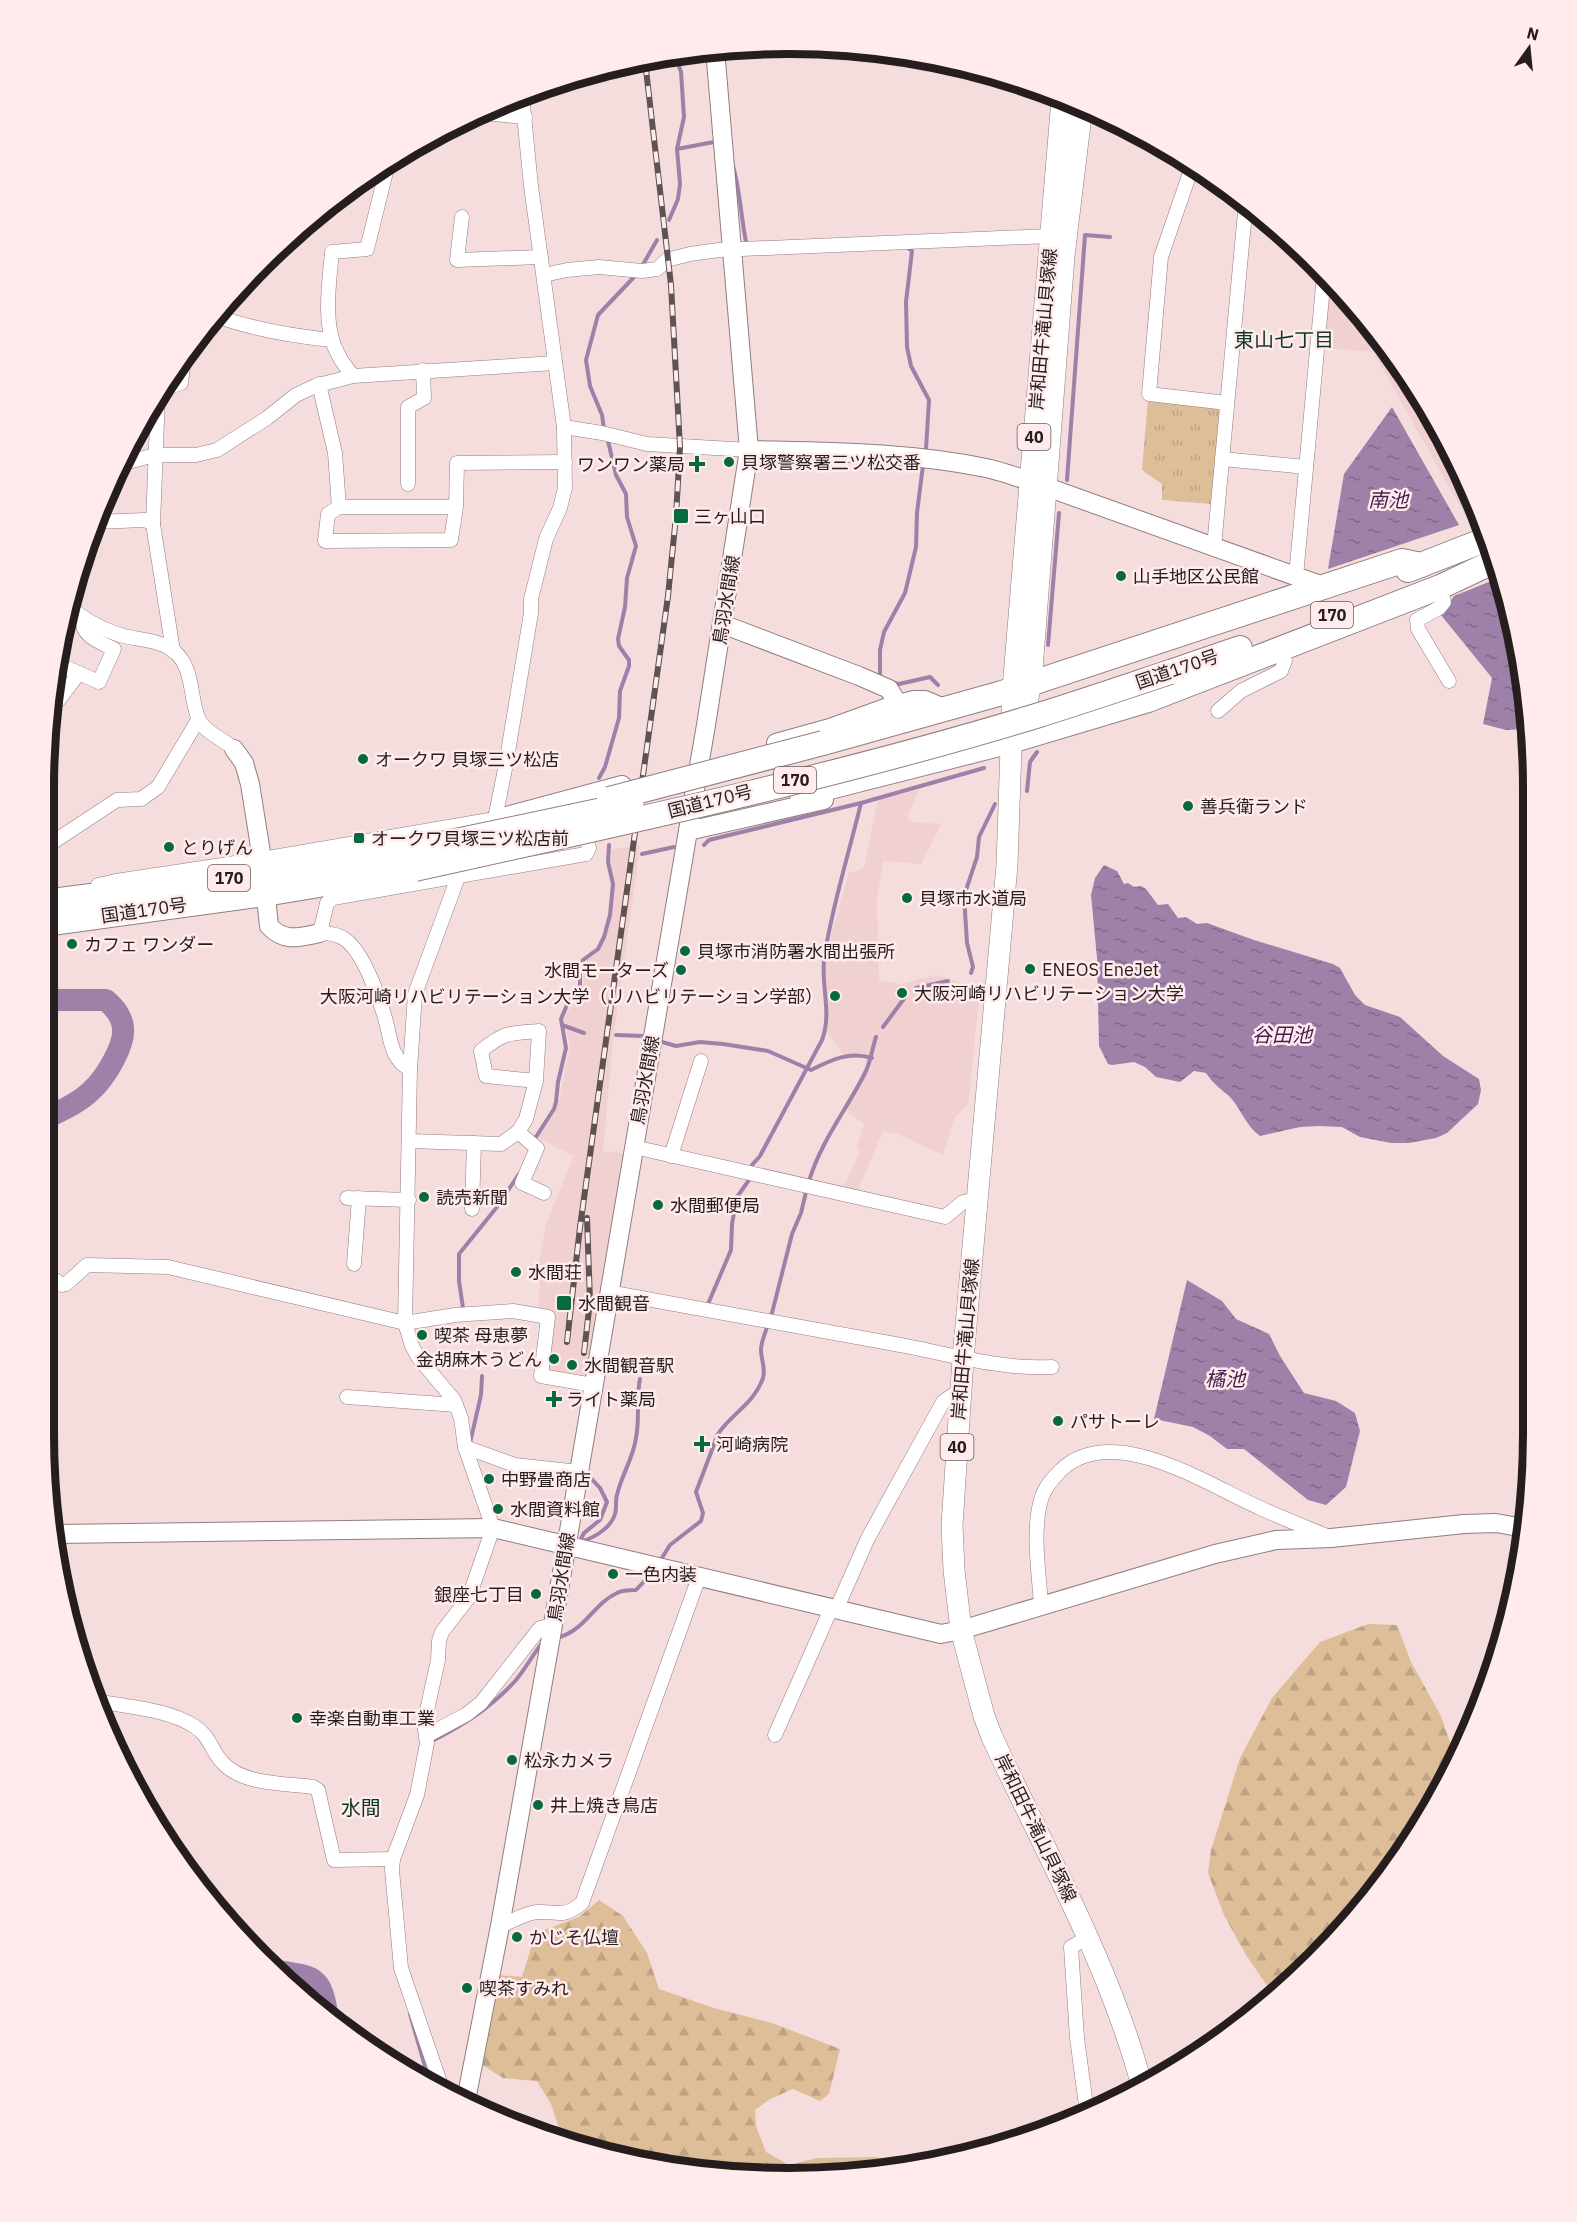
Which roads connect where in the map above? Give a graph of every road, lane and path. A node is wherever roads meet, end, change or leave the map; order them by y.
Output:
1 (716, 58) edge
2 (523, 104) edge
3 (1061, 107) edge
4 (498, 114) edge
5 (1081, 115) edge
6 (525, 117) junction
7 (1190, 173) edge
8 (375, 182) edge
9 (1245, 213) edge
10 (462, 217) dead end
11 (1050, 236) junction
12 (733, 250) junction
13 (541, 257) junction
14 (544, 275) junction
15 (1323, 285) edge
16 (224, 319) edge
17 (332, 340) junction
18 (555, 363) junction
19 (423, 370) junction
20 (182, 374) edge
21 (353, 375) junction
22 (319, 384) junction
23 (175, 385) edge
24 (1227, 403) junction
25 (157, 413) edge
26 (564, 427) junction
27 (749, 450) junction
28 (155, 455) junction
29 (1222, 459) junction
30 (132, 461) edge
31 (564, 462) junction
32 (1306, 467) junction
33 (408, 484) dead end
34 (1038, 484) junction
35 (339, 507) junction
36 (456, 507) junction
37 (104, 522) edge
38 (153, 524) junction
39 (1480, 542) edge
40 (1214, 547) junction
41 (1487, 561) edge
42 (1487, 563) edge
43 (1421, 565) junction
44 (1296, 576) junction
45 (1323, 586) junction
46 (1440, 587) junction
47 (76, 612) edge
48 (83, 618) junction
49 (722, 624) junction
50 (1281, 649) junction
51 (174, 651) junction
52 (1168, 665) junction
53 (1449, 681) dead end
54 (1022, 686) junction
55 (60, 694) edge
56 (898, 704) junction
57 (946, 708) junction
58 (1218, 711) dead end
59 (198, 720) junction
60 (1007, 741) junction
61 (234, 749) joint
62 (699, 765) junction
63 (576, 798) junction
64 (495, 819) junction
65 (590, 830) junction
66 (688, 831) junction
67 (54, 841) edge
68 (444, 843) junction
69 (414, 859) junction
70 (263, 876) junction
71 (458, 877) junction
72 (54, 900) edge
73 (54, 922) edge
74 (321, 933) junction
75 (702, 1061) dead end
76 (410, 1069) junction
77 (536, 1081) junction
78 (518, 1132) junction
79 (410, 1141) junction
80 (474, 1143) junction
81 (634, 1147) junction
82 (671, 1156) junction
83 (544, 1193) dead end
84 (978, 1199) junction
85 (409, 1200) junction
86 (472, 1209) dead end
87 (354, 1264) dead end
88 (54, 1279) edge
89 (608, 1292) junction
90 (405, 1323) junction
91 (963, 1359) junction
92 (1052, 1367) dead end
93 (593, 1385) junction
94 (960, 1390) junction
95 (347, 1396) dead end
96 (456, 1405) junction
97 (465, 1447) junction
98 (579, 1472) junction
99 (1517, 1527) edge
100 (493, 1528) junction
101 (61, 1534) edge
102 (1331, 1538) junction
103 (566, 1545) junction
104 (699, 1577) junction
105 (1041, 1605) junction
106 (833, 1610) junction
107 (553, 1625) junction
108 (961, 1630) junction
109 (105, 1703) edge
110 (775, 1735) dead end
111 (426, 1736) junction
112 (393, 1859) junction
113 (500, 1926) junction
114 (1087, 1938) junction
115 (1140, 2078) edge
116 (439, 2079) edge
117 (467, 2094) edge
118 (1087, 2104) edge

1 - 12 street, 鳥羽水間線
2 - 6 street
3 - 11 main road, 岸和田牛滝山貝塚線 / 40
4 - 6 street
5 - 34 main road, 岸和田牛滝山貝塚線 / 40
6 - 13 street
7 - 24 street
8 - 17 street
9 - 24 street
10 - 13 street
11 - 12 street
11 - 34 main road, 岸和田牛滝山貝塚線 / 40
12 - 14 street
12 - 27 street, 鳥羽水間線
13 - 14 street
14 - 18 street
15 - 32 street
16 - 17 street
17 - 21 street
18 - 19 street
18 - 26 street
19 - 21 street
19 - 33 street
20 - 23 street
21 - 22 street
22 - 28 street
22 - 35 street
24 - 29 street
25 - 28 street
26 - 27 street
26 - 31 street
27 - 34 street
27 - 49 street, 鳥羽水間線
28 - 30 street
28 - 38 street
29 - 32 street
29 - 40 street
31 - 36 street
31 - 64 street
32 - 44 street
34 - 40 street
34 - 54 main road, 岸和田牛滝山貝塚線 / 40
35 - 36 street
35 - 36 street
37 - 38 street
38 - 51 street
39 - 43 highway, 国道170号 / 170
40 - 44 street
41 - 52 highway, 国道170号 / 170
42 - 46 highway
43 - 45 highway
43 - 52 highway, 国道170号 / 170
44 - 45 street
45 - 54 highway
46 - 50 highway
46 - 53 street
47 - 48 street
48 - 51 street
48 - 55 street
49 - 56 street
49 - 62 street, 鳥羽水間線
50 - 58 street
50 - 60 highway
51 - 59 street
52 - 65 highway, 国道170号 / 170, bridge
52 - 68 highway, 国道170号 / 170, bridge
54 - 57 highway
54 - 60 main road, 岸和田牛滝山貝塚線 / 40
56 - 57 street
56 - 62 street
57 - 68 highway, bridge
59 - 61 street
59 - 67 street
60 - 65 highway
60 - 66 street
60 - 84 main road, 岸和田牛滝山貝塚線 / 40
61 - 70 street
62 - 63 street
62 - 66 street, 鳥羽水間線
63 - 64 street
63 - 71 street
64 - 70 street
65 - 69 highway, 国道170号 / 170, bridge
66 - 81 street, 鳥羽水間線
68 - 69 highway, 国道170号 / 170, bridge
69 - 70 highway, 国道170号 / 170
70 - 72 highway, 国道170号 / 170
70 - 73 highway, 国道170号 / 170
70 - 74 street
71 - 74 street
71 - 76 street
74 - 76 street
75 - 82 street
76 - 79 street
77 - 77 street
77 - 78 street
78 - 80 street
78 - 83 street
79 - 80 street
79 - 85 street
80 - 86 street
81 - 82 street
81 - 89 street, 鳥羽水間線
82 - 84 street
84 - 91 main road, 岸和田牛滝山貝塚線 / 40
85 - 87 street
85 - 90 street
88 - 90 street
89 - 91 street
89 - 93 street, 鳥羽水間線
90 - 93 street
90 - 96 street
91 - 92 street
91 - 94 main road, 岸和田牛滝山貝塚線 / 40
93 - 98 street, 鳥羽水間線
94 - 106 street
94 - 108 main road, 岸和田牛滝山貝塚線 / 40
95 - 96 street
96 - 97 street
97 - 98 street
97 - 100 street
98 - 103 street, 鳥羽水間線
99 - 102 street
100 - 101 street
100 - 103 street
100 - 111 street
102 - 105 street
102 - 105 street
103 - 104 street
103 - 107 street, 鳥羽水間線
104 - 106 street
104 - 113 street
105 - 108 street
106 - 108 street
106 - 110 street
107 - 111 street
107 - 113 street, 鳥羽水間線
108 - 114 main road, 岸和田牛滝山貝塚線 / 40
109 - 112 street
111 - 112 street
112 - 116 street
113 - 117 street, 鳥羽水間線
114 - 115 main road, 岸和田牛滝山貝塚線 / 40
114 - 118 street

